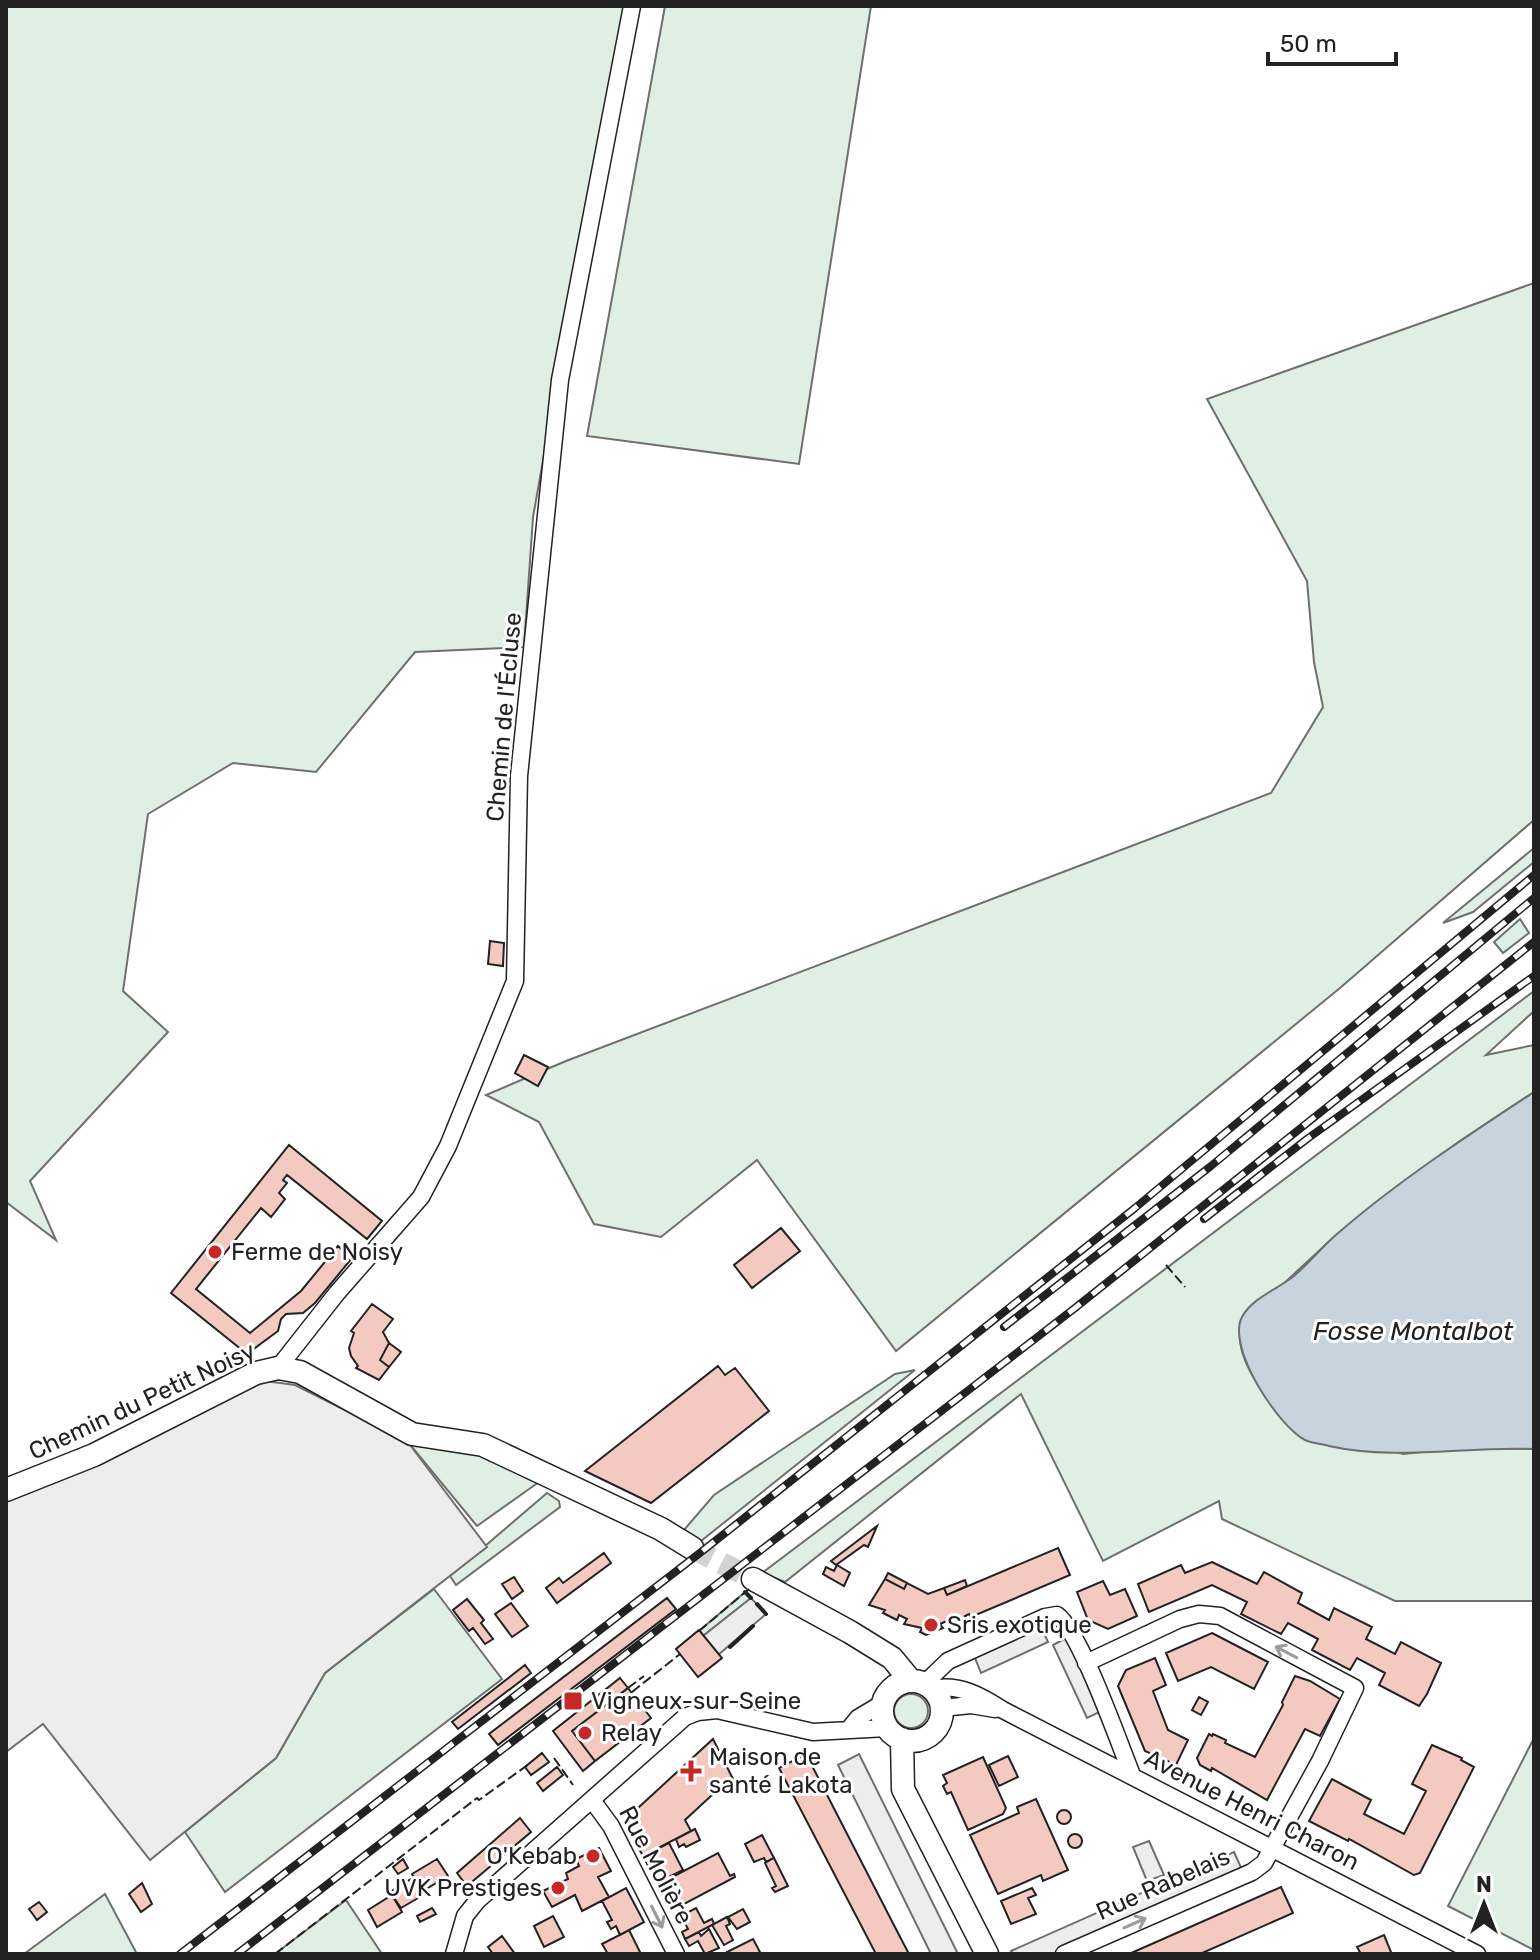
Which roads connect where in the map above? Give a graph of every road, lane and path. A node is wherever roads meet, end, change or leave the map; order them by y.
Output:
1 (632, 6) edge
2 (278, 1368) junction
3 (6, 1490) edge
4 (692, 1548) tunnel mouth
5 (753, 1579) tunnel mouth
6 (1086, 1663) junction
7 (927, 1691) junction
8 (883, 1703) junction
9 (849, 1729) junction
10 (894, 1734) junction
11 (1132, 1775) junction
12 (592, 1800) junction
13 (1273, 1848) junction
14 (454, 1954) edge
15 (676, 1954) edge
16 (987, 1954) edge
17 (1064, 1954) edge
18 (1477, 1954) edge

1 - 2 street, Chemin de l'Écluse
2 - 3 street, Chemin du Petit Noisy
2 - 4 street, Chemin du Petit Noisy
5 - 7 street
6 - 7 street
6 - 11 street
13 -> 6 street, Rue Rabelais
7 - 8 street
7 - 10 street
7 - 11 street, Avenue Henri Charon
8 - 9 street
8 - 10 street
9 - 10 street
9 - 12 street
10 - 16 street
11 - 13 street, Avenue Henri Charon
12 - 14 street
12 -> 15 street, Rue Molière
17 -> 13 street, Rue Rabelais
13 - 18 street, Avenue Henri Charon

